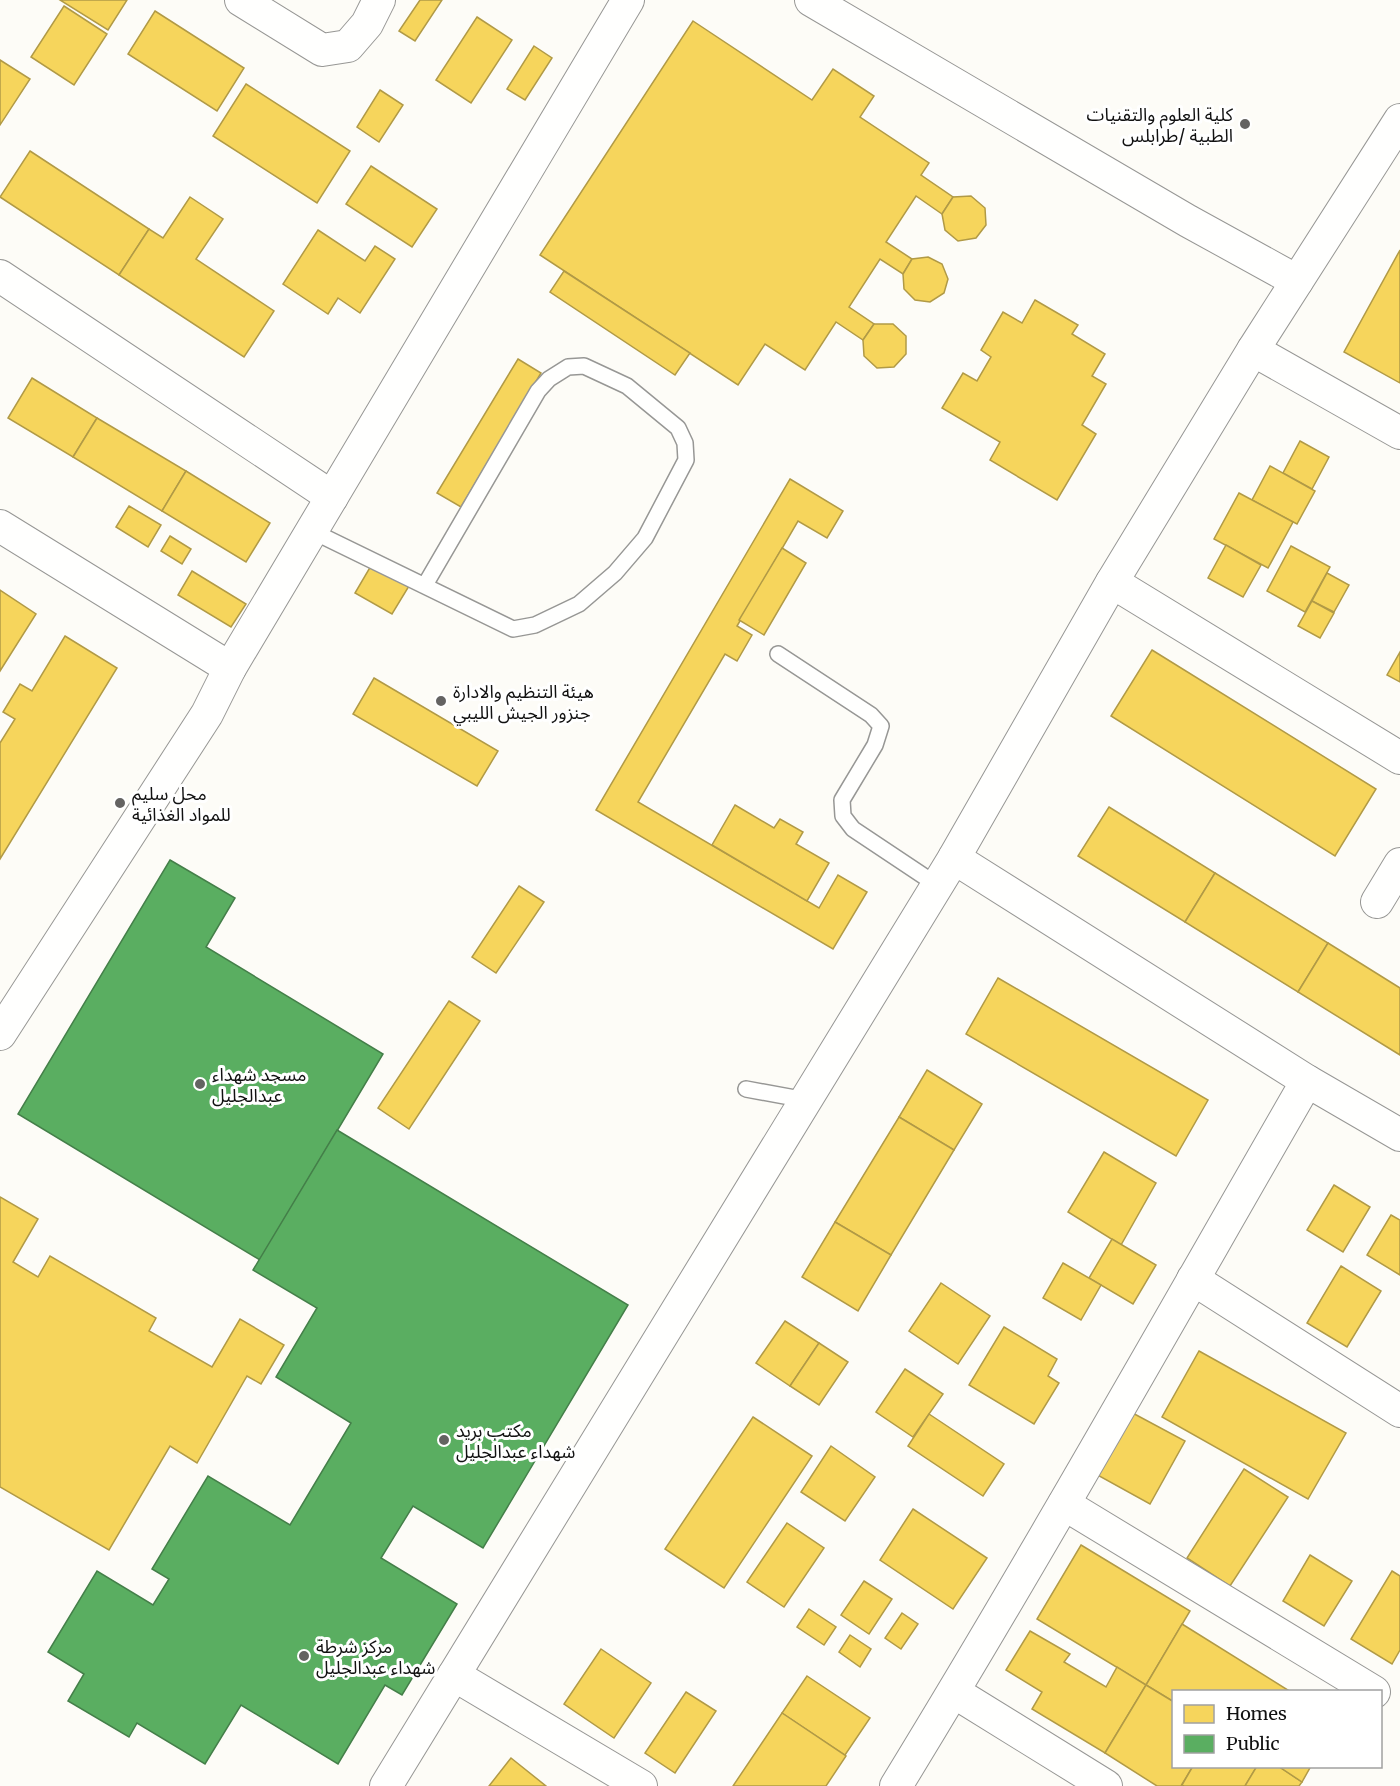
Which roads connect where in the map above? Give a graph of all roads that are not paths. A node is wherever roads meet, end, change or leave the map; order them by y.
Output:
1 (241, 0) edge
2 (379, 0) edge
3 (628, 0) edge
4 (811, 0) edge
5 (1400, 120) edge
6 (0, 276) edge
7 (1297, 281) junction
8 (1253, 350) junction
9 (1400, 433) edge
10 (332, 497) junction
11 (0, 526) edge
12 (312, 531) junction
13 (1112, 582) junction
14 (425, 585) junction
15 (778, 654) dead end
16 (230, 668) junction
17 (1400, 758) edge
18 (954, 858) junction
19 (1400, 864) edge
20 (937, 885) junction
21 (1377, 902) dead end
22 (0, 1035) edge
23 (1306, 1081) junction
24 (746, 1089) dead end
25 (806, 1100) junction
26 (1400, 1135) edge
27 (1192, 1279) junction
28 (1400, 1411) edge
29 (1064, 1504) junction
30 (454, 1675) junction
31 (1371, 1690) edge
32 (954, 1692) junction
33 (1382, 1695) edge
34 (1400, 1696) edge
35 (386, 1786) edge
36 (641, 1786) edge
37 (896, 1786) edge
38 (1106, 1786) edge

1 - 2 street
3 - 10 street
4 - 7 street
5 - 7 street
6 - 10 street
7 - 8 street
8 - 9 street
8 - 13 street
10 - 12 street
11 - 16 street
12 - 14 lane
12 - 16 street
13 - 17 street
13 - 18 street
14 - 14 lane
15 - 20 lane
16 - 22 street
18 - 20 street
18 - 23 street
19 - 21 street
20 - 25 street
23 - 26 street
23 - 27 street
24 - 25 lane
25 - 30 street
27 - 28 street
27 - 29 street
29 - 31 street
29 - 32 street
30 - 35 street
30 - 36 street
32 - 37 street
32 - 38 street
33 - 34 street

